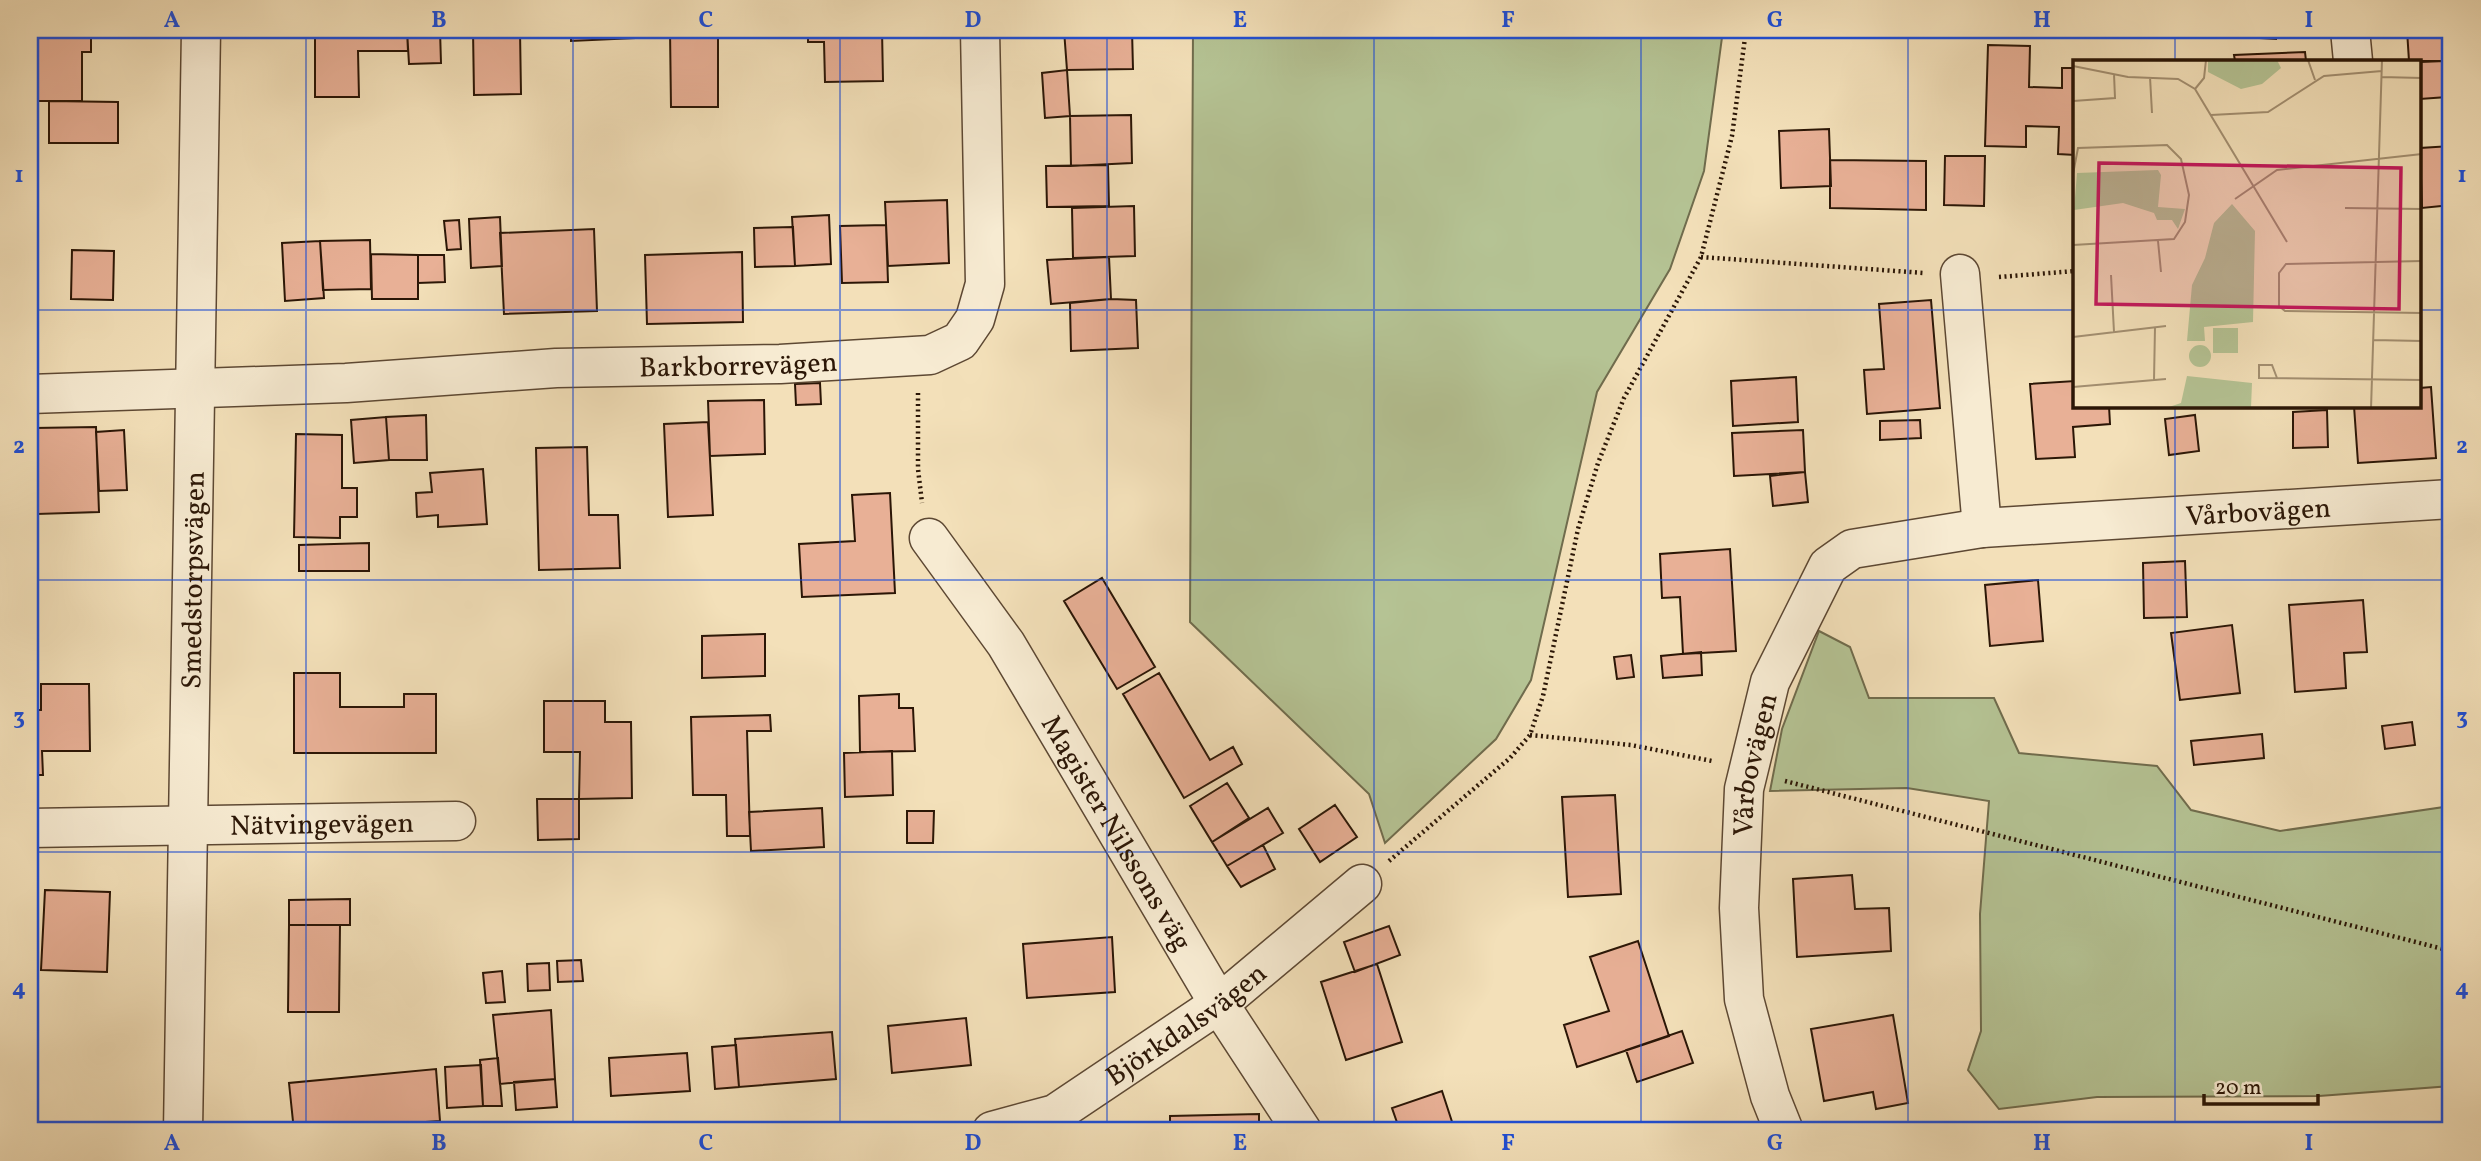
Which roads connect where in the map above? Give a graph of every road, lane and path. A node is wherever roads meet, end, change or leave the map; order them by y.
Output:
1 (201, 30) edge
2 (980, 30) edge
3 (1746, 30) edge
4 (2350, 30) edge
5 (2353, 60) edge
6 (1701, 257) junction
7 (2073, 271) edge
8 (1960, 274) junction
9 (918, 356) junction
10 (194, 390) junction
11 (30, 394) edge
12 (2451, 499) edge
13 (1982, 528) junction
14 (929, 538) joint
15 (1530, 735) junction
16 (1748, 771) junction
17 (456, 821) dead end
18 (187, 826) junction
19 (30, 828) edge
20 (1362, 884) joint
21 (2451, 951) edge
22 (1219, 1004) junction
23 (183, 1131) edge
24 (992, 1131) edge
25 (1302, 1131) edge
26 (1784, 1131) edge

1 - 10 street, Smedstorpsvägen
2 - 9 street, Barkborrevägen
3 - 6 path
4 - 5 street
6 - 8 path
6 - 15 path
7 - 8 path
8 - 13 street
9 - 10 street, Barkborrevägen
9 - 14 path
10 - 11 street, Barkborrevägen
10 - 18 street, Smedstorpsvägen
12 - 13 street, Vårbovägen
13 - 16 street, Vårbovägen
14 - 22 street, Magister Nilssons väg
15 - 16 path
15 - 20 path
16 - 21 path
16 - 26 street, Vårbovägen
17 - 18 street, Nätvingevägen
18 - 19 street, Nätvingevägen
18 - 23 street, Smedstorpsvägen
20 - 22 street, Björkdalsvägen
22 - 24 street, Björkdalsvägen
22 - 25 street, Magister Nilssons väg

